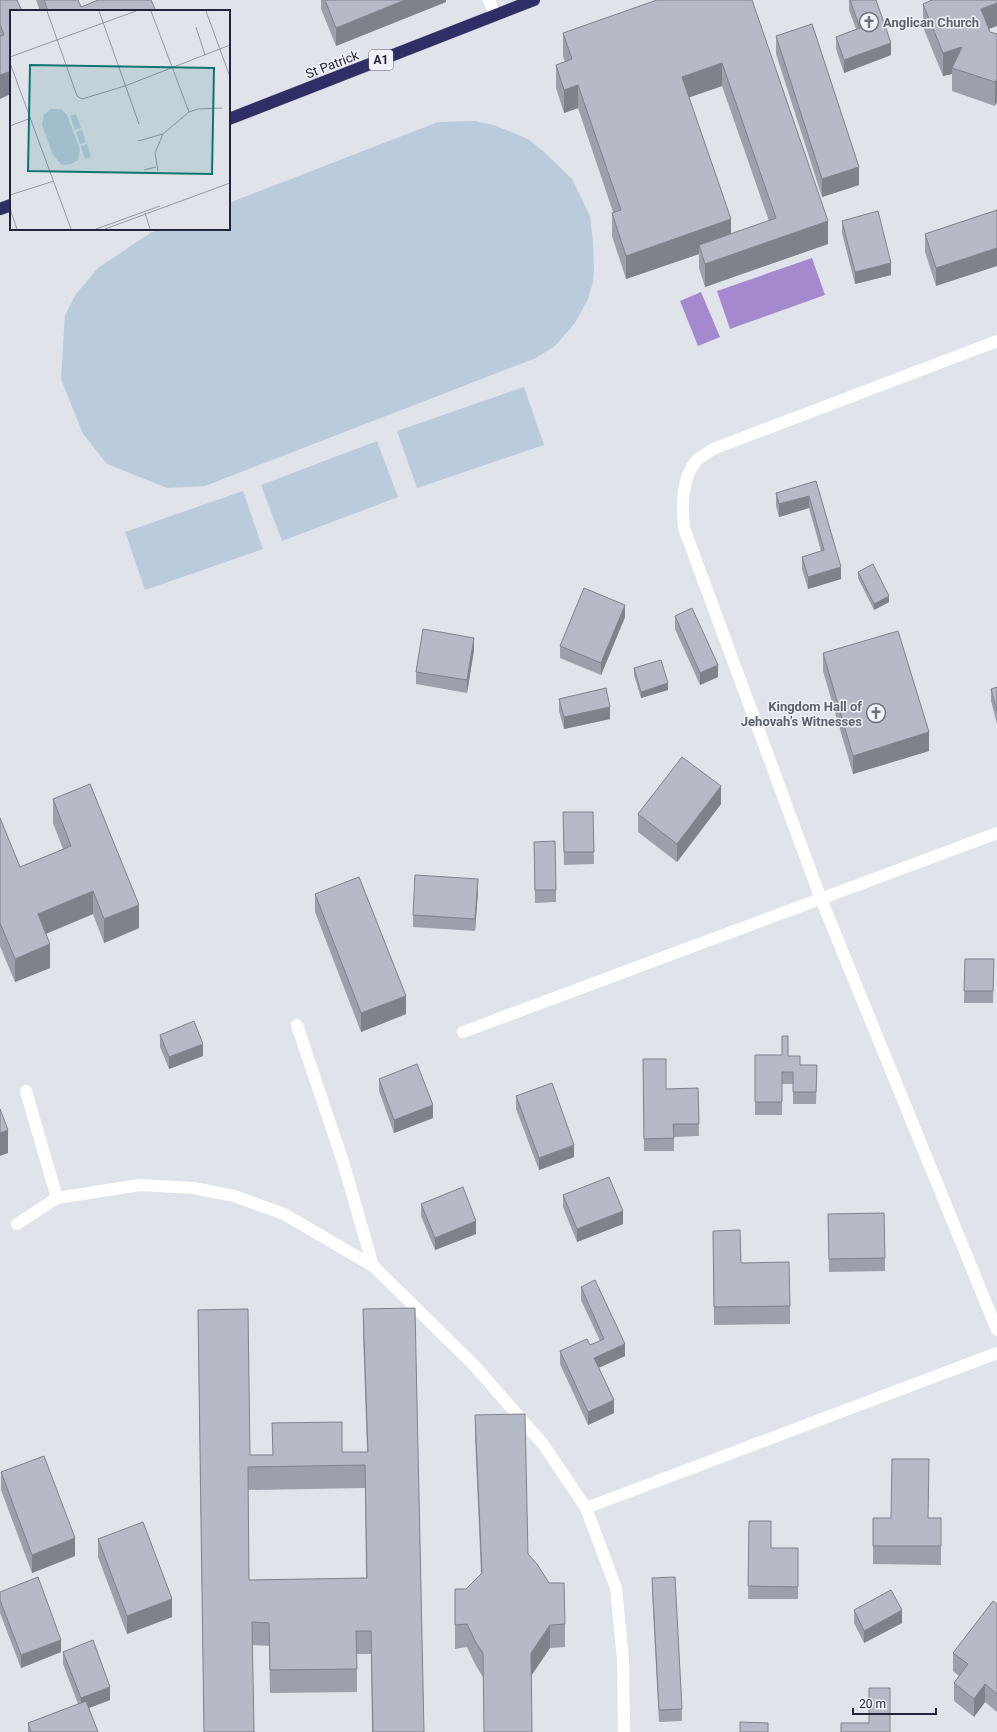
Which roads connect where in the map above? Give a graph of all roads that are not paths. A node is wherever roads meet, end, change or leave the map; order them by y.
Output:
1 (489, 0) edge
2 (534, 0) edge
3 (495, 15) junction
4 (230, 119) edge
5 (10, 205) edge
6 (0, 209) edge
7 (997, 341) edge
8 (997, 833) edge
9 (821, 899) junction
10 (297, 1025) dead end
11 (463, 1032) dead end
12 (26, 1091) dead end
13 (56, 1198) junction
14 (17, 1224) dead end
15 (373, 1266) junction
16 (997, 1330) edge
17 (997, 1354) edge
18 (586, 1508) junction
19 (624, 1732) edge

1 - 3 street
2 - 3 highway, St Patrick / A1
3 - 4 highway, St Patrick / A1
5 - 6 highway
7 - 9 street
8 - 9 street
9 - 11 street
9 - 16 street
10 - 15 street
12 - 13 street
13 - 14 street
13 - 15 street
15 - 18 street
17 - 18 street
18 - 19 street

